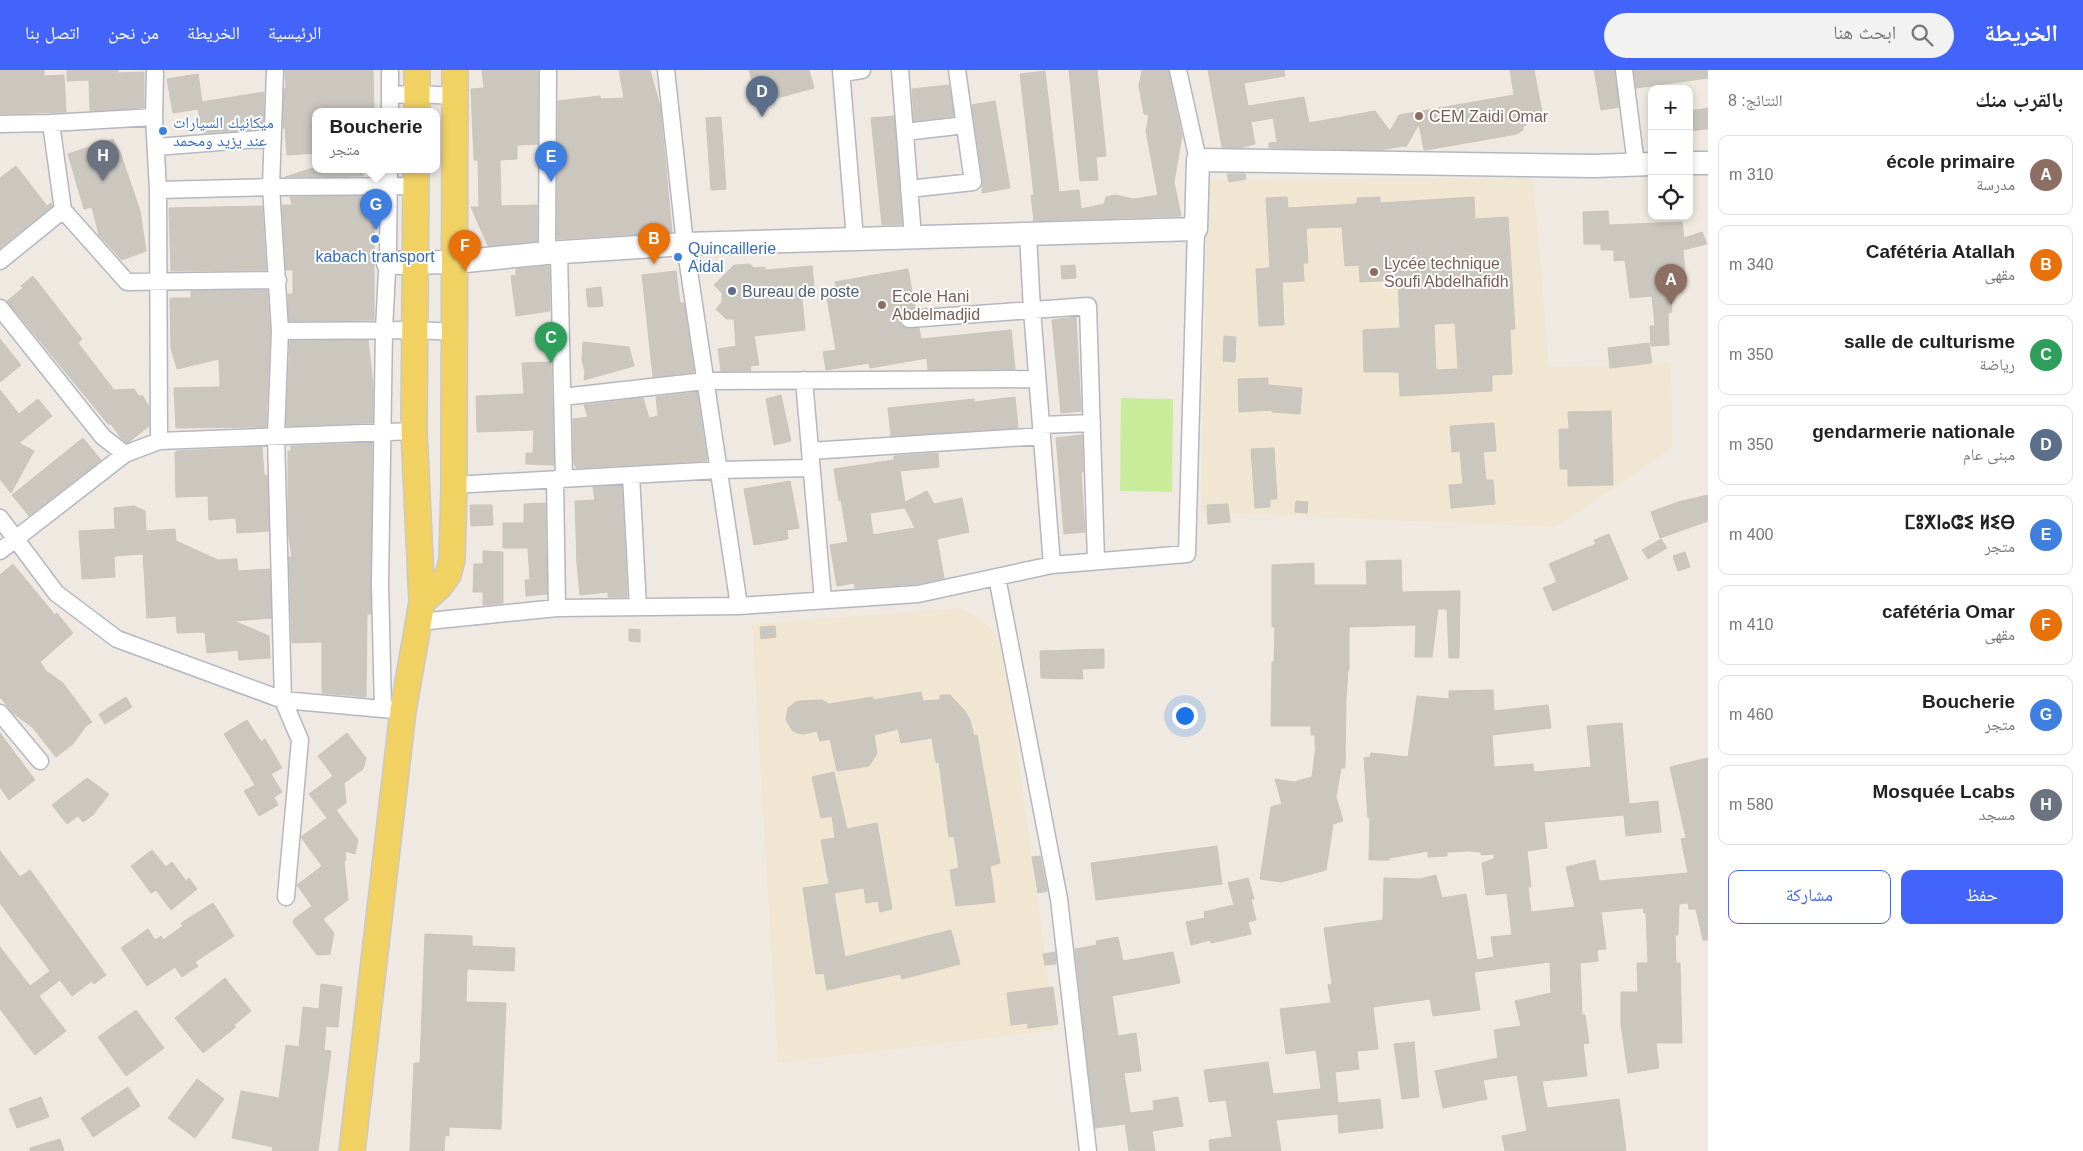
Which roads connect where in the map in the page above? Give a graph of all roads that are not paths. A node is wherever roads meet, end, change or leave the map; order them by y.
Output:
1 (155, 70) edge
2 (275, 70) edge
3 (390, 70) edge
4 (455, 70) edge
5 (548, 70) edge
6 (666, 70) edge
7 (862, 70) edge
8 (900, 70) edge
9 (957, 70) edge
10 (1178, 70) edge
11 (1624, 70) edge
12 (841, 71) edge
13 (417, 92) edge
14 (455, 96) junction
15 (390, 103) edge
16 (154, 116) junction
17 (51, 123) junction
18 (0, 124) edge
19 (965, 124) junction
20 (905, 132) junction
21 (273, 138) junction
22 (156, 147) junction
23 (1198, 160) junction
24 (1693, 163) edge
25 (1708, 163) edge
26 (1644, 164) edge
27 (389, 173) edge
28 (416, 178) edge
29 (389, 186) junction
30 (271, 187) junction
31 (909, 189) junction
32 (158, 190) junction
33 (64, 210) junction
34 (1196, 229) junction
35 (1028, 234) junction
36 (913, 237) junction
37 (855, 239) junction
38 (685, 244) junction
39 (553, 253) junction
40 (0, 261) edge
41 (416, 262) junction
42 (456, 262) junction
43 (388, 263) junction
44 (278, 280) junction
45 (158, 281) junction
46 (0, 308) edge
47 (1032, 310) junction
48 (909, 318) dead end
49 (384, 330) junction
50 (416, 330) junction
51 (280, 331) junction
52 (455, 332) junction
53 (1037, 379) junction
54 (804, 380) junction
55 (705, 381) junction
56 (562, 398) junction
57 (1092, 423) junction
58 (382, 431) junction
59 (414, 431) junction
60 (1041, 431) junction
61 (276, 436) junction
62 (159, 441) junction
63 (810, 451) junction
64 (125, 454) junction
65 (811, 468) junction
66 (719, 470) junction
67 (631, 475) junction
68 (559, 478) junction
69 (454, 490) junction
70 (417, 498) junction
71 (0, 518) edge
72 (16, 537) junction
73 (0, 551) edge
74 (1096, 561) junction
75 (1052, 564) junction
76 (996, 577) junction
77 (823, 600) junction
78 (739, 606) junction
79 (638, 607) junction
80 (557, 608) junction
81 (420, 612) junction
82 (283, 700) junction
83 (393, 710) junction
84 (0, 713) edge
85 (40, 761) dead end
86 (286, 897) dead end
87 (352, 1151) edge
88 (1088, 1151) edge

1 - 16 street
2 - 21 street
3 - 15 street
4 - 14 main road
5 - 39 street
6 - 38 street
7 - 12 street
8 - 20 street
9 - 19 street
10 - 23 street
11 - 26 street
12 - 37 street
13 - 14 street
13 - 15 street
14 - 42 main road
16 - 17 street
16 - 22 street
17 - 18 street
17 - 33 street
19 - 20 street
19 - 31 street
20 - 31 street
21 - 22 street
21 - 30 street
22 - 32 street
23 - 26 street
23 - 34 street
24 - 25 street
27 - 29 street
28 - 29 street
28 - 41 main road
29 - 30 street
29 - 43 street
30 - 32 street
30 - 44 street
31 - 36 street
32 - 45 street
33 - 40 street
33 - 45 street
34 - 35 street
34 - 74 street
35 - 36 street
35 - 47 street
36 - 37 street
37 - 38 street
38 - 39 street
38 - 55 street
39 - 42 street
39 - 56 street
41 - 42 street
41 - 43 street
41 - 50 main road
42 - 52 main road
43 - 49 street
44 - 45 street
44 - 51 street
45 - 62 street
46 - 64 street
47 - 48 street
47 - 53 street
47 - 57 street
49 - 50 street
49 - 51 street
49 - 58 street
50 - 52 street
50 - 59 main road
51 - 61 street
52 - 69 main road
53 - 54 street
53 - 60 street
54 - 55 street
54 - 63 street
55 - 56 street
55 - 66 street
56 - 68 street
57 - 60 street
57 - 74 street
58 - 59 street
58 - 61 street
58 - 83 street
59 - 70 main road
60 - 63 street
60 - 75 street
61 - 62 street
61 - 82 street
62 - 64 street
63 - 65 street
64 - 72 street
65 - 66 street
65 - 77 street
66 - 67 street
66 - 78 street
67 - 68 street
67 - 79 street
68 - 69 street
68 - 80 street
69 - 70 main road
69 - 81 main road
70 - 81 main road
71 - 72 street
72 - 73 street
72 - 82 street
74 - 75 street
75 - 76 street
76 - 77 street
76 - 88 street
77 - 78 street
78 - 79 street
79 - 80 street
80 - 81 street
81 - 83 main road
82 - 83 street
82 - 86 street
83 - 87 main road
84 - 85 street

